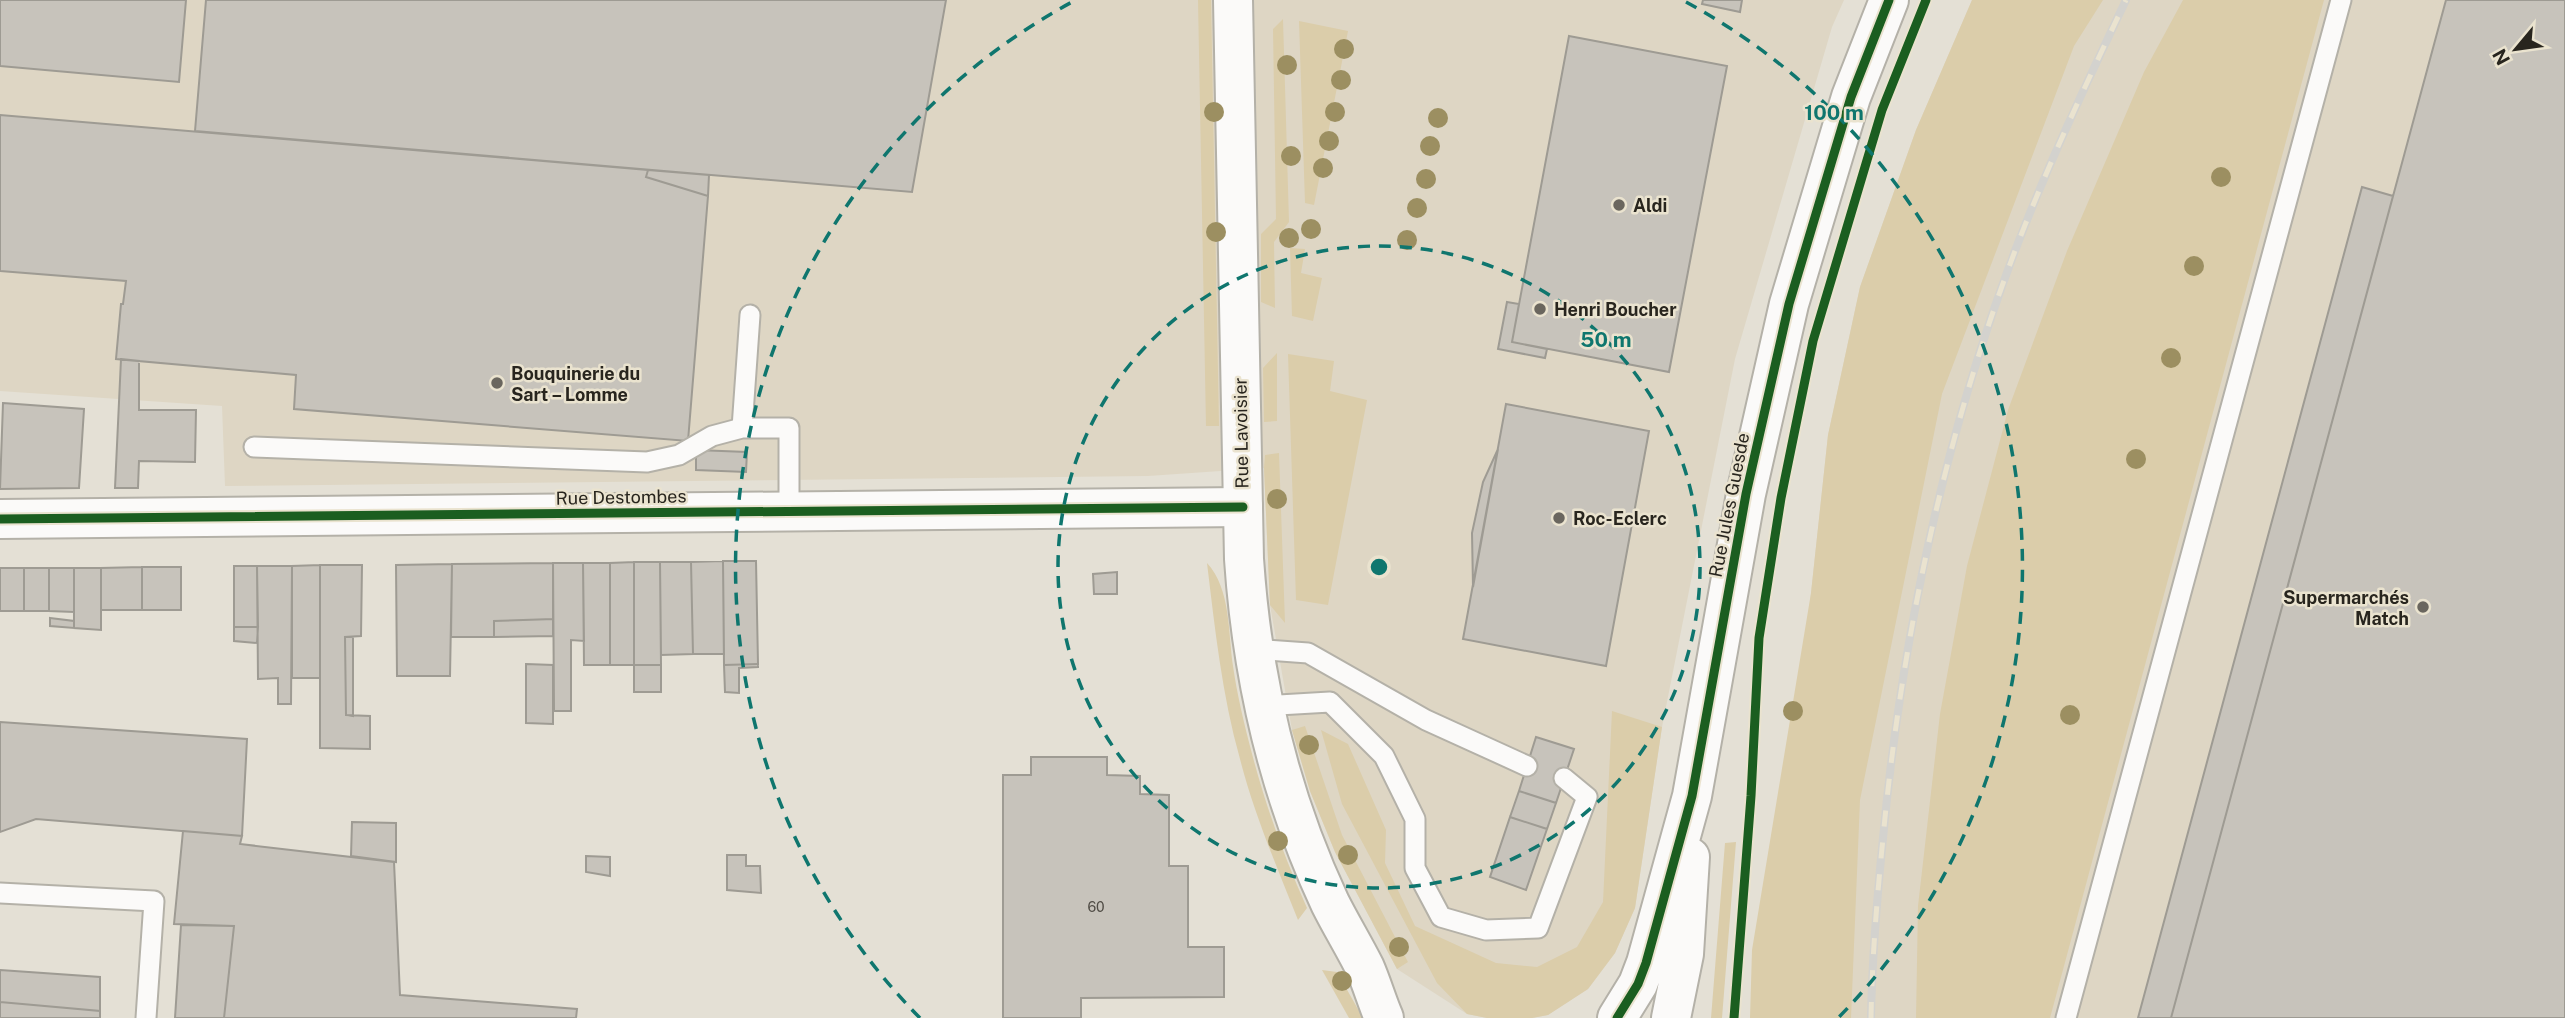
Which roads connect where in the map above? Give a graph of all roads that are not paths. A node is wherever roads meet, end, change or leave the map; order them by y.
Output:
1 (1233, 0) edge
2 (1889, 0) edge
3 (2341, 0) edge
4 (750, 315) dead end
5 (742, 428) junction
6 (254, 447) dead end
7 (1243, 507) junction
8 (789, 511) junction
9 (0, 520) edge
10 (1252, 649) junction
11 (1262, 706) junction
12 (1527, 766) dead end
13 (1564, 778) dead end
14 (1692, 796) junction
15 (0, 893) edge
16 (1366, 970) junction
17 (146, 1018) edge
18 (1384, 1018) edge
19 (1408, 1018) edge
20 (1617, 1018) edge
21 (1671, 1018) edge
22 (2066, 1018) edge

1 - 7 street, Rue Lavoisier
2 - 14 street, Rue Jules Guesde
3 - 22 lane
4 - 5 lane
5 - 6 lane
5 - 8 lane
7 - 8 street, Rue Destombes
7 - 10 street, Rue Lavoisier
8 - 9 street, Rue Destombes
10 - 11 street, Rue Lavoisier
10 - 12 lane
11 - 13 lane
11 - 16 street, Rue Lavoisier
14 - 20 street, Rue Jules Guesde
14 - 21 street, Rue Jules Guesde
15 - 17 lane
16 - 18 street, Rue Lavoisier
16 - 19 street, Rue Lavoisier

